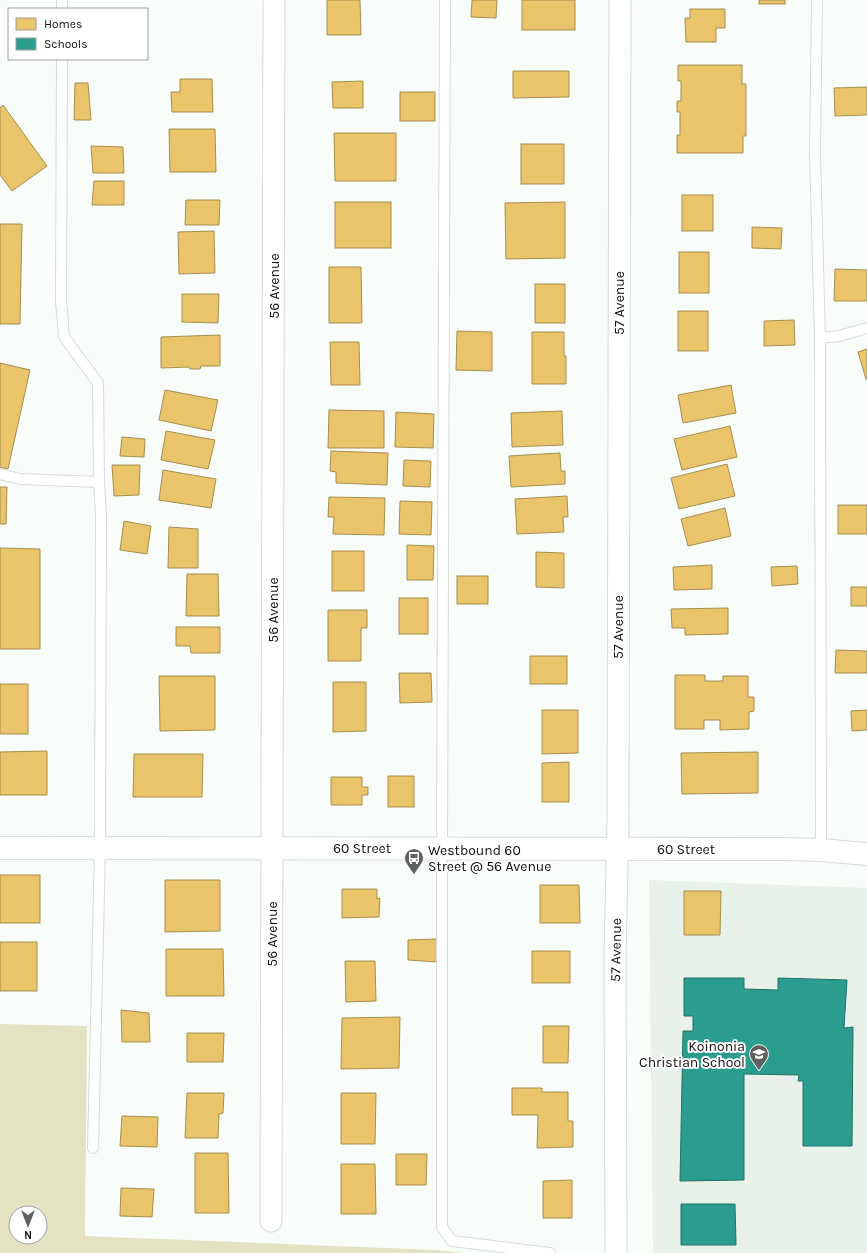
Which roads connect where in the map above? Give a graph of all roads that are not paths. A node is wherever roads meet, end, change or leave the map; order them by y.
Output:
1 (274, 0) edge
2 (445, 0) edge
3 (620, 0) edge
4 (817, 0) edge
5 (62, 60) edge
6 (867, 328) edge
7 (820, 338) junction
8 (0, 474) edge
9 (99, 482) junction
10 (0, 848) edge
11 (100, 848) junction
12 (272, 848) junction
13 (442, 848) junction
14 (618, 848) junction
15 (821, 850) junction
16 (867, 854) edge
17 (93, 1148) dead end
18 (271, 1221) dead end
19 (550, 1253) edge
20 (616, 1253) edge

1 - 12 street, 56 Avenue
2 - 13 lane
3 - 14 street, 57 Avenue
4 - 7 lane
5 - 9 lane
6 - 7 lane
7 - 15 lane
8 - 9 lane
9 - 11 lane
10 - 11 main road, 60 Street
11 - 12 main road, 60 Street
11 - 17 lane
12 - 13 main road, 60 Street
12 - 18 street, 56 Avenue
13 - 14 main road, 60 Street
13 - 19 lane
14 - 15 main road, 60 Street
14 - 20 street, 57 Avenue
15 - 16 main road, 60 Street

